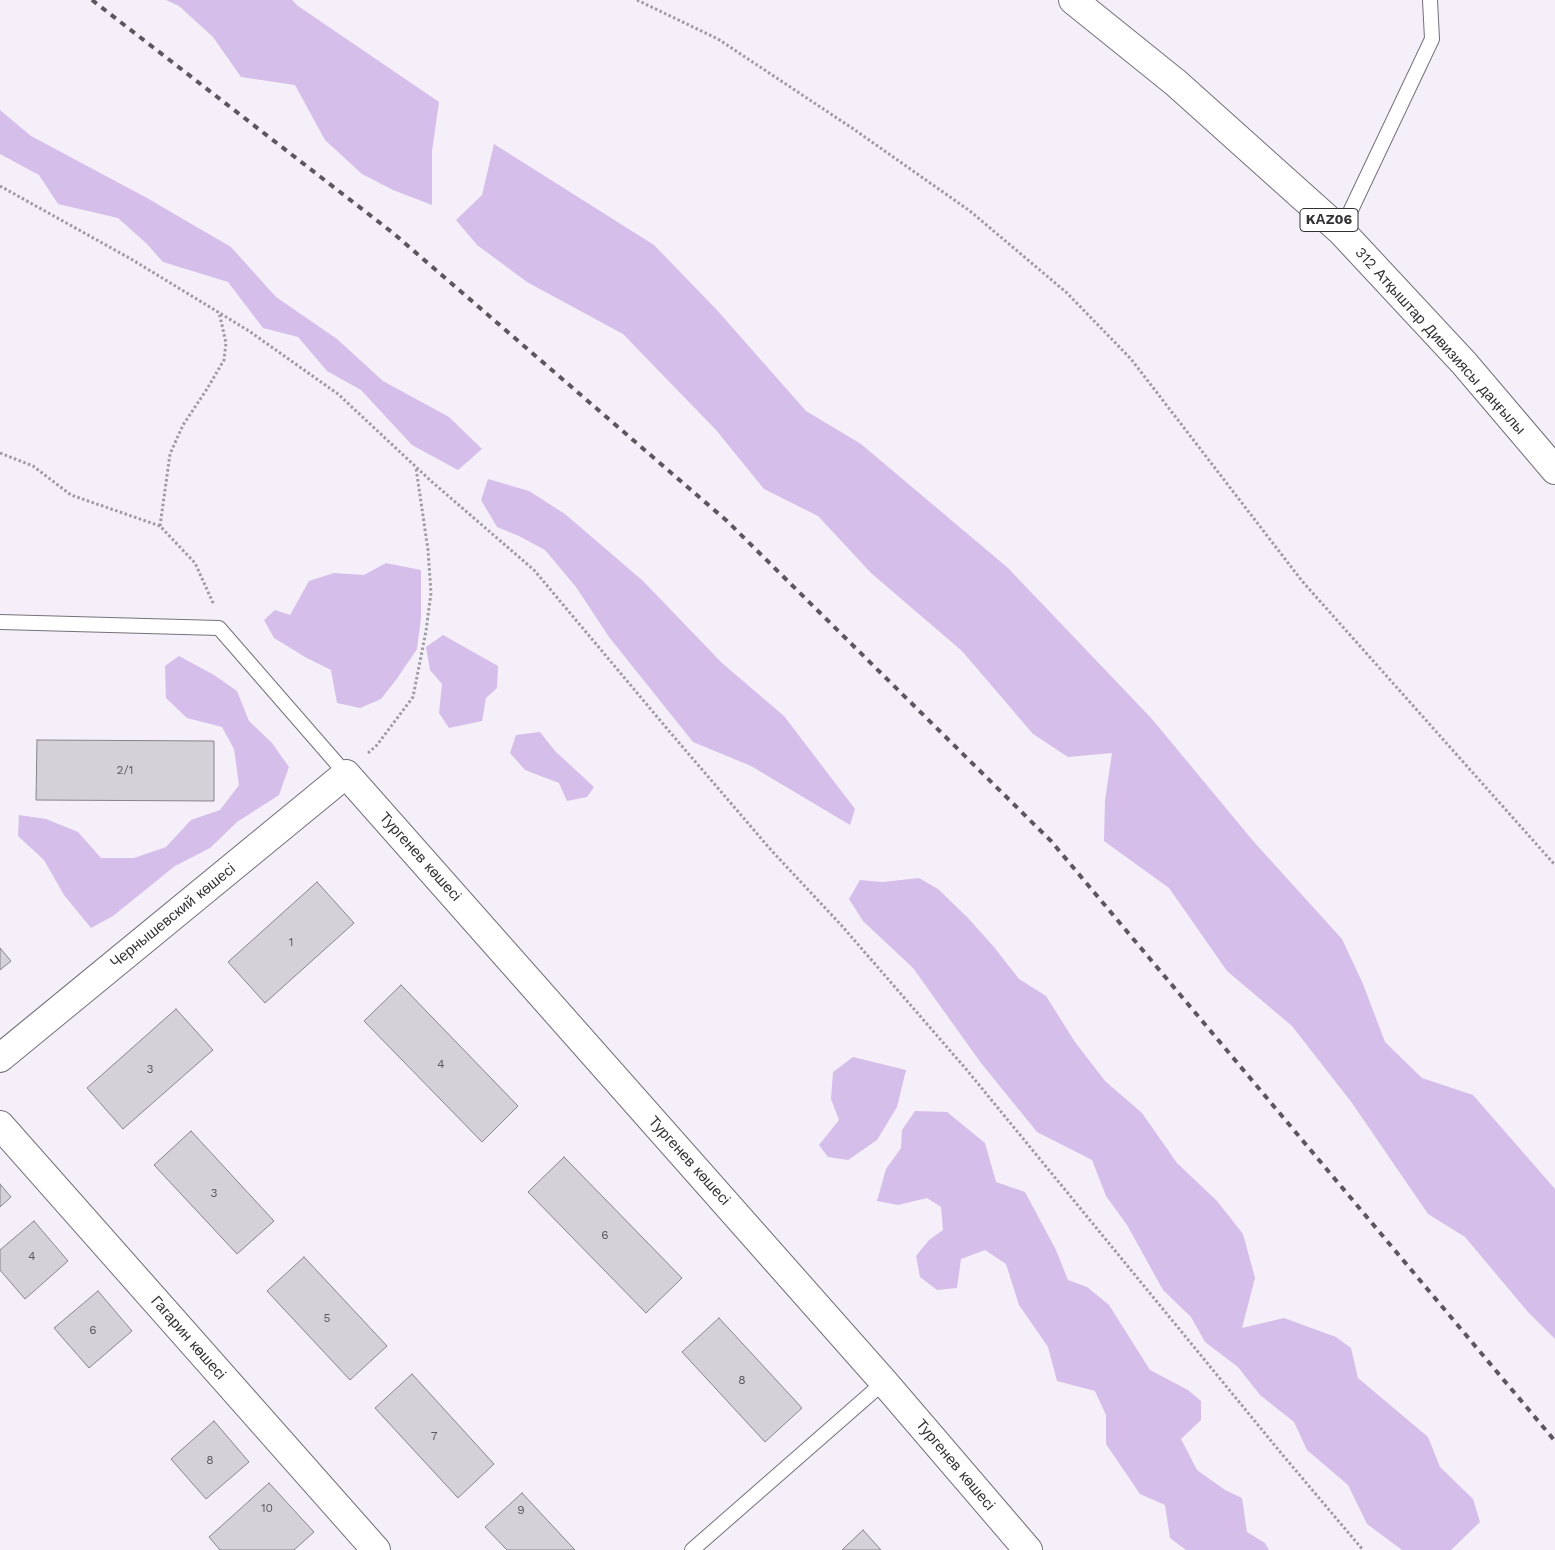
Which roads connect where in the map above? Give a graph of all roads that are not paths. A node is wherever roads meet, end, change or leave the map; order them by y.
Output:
1 (1073, 0) edge
2 (1430, 0) edge
3 (1341, 231) junction
4 (1555, 470) edge
5 (0, 622) edge
6 (346, 774) junction
7 (0, 1058) edge
8 (0, 1125) edge
9 (884, 1382) junction
10 (376, 1550) edge
11 (692, 1550) edge
12 (1028, 1550) edge

1 - 3 main road, 312 Атқыштар Дивизиясы даңғылы / KАZ06
2 - 3 lane
3 - 4 main road, 312 Атқыштар Дивизиясы даңғылы / KАZ06
5 - 6 lane
6 - 7 main road, Чернышевский көшесі
6 - 9 main road, Тургенев көшесі
8 - 10 main road, Гагарин көшесі
9 - 11 lane
9 - 12 main road, Тургенев көшесі

